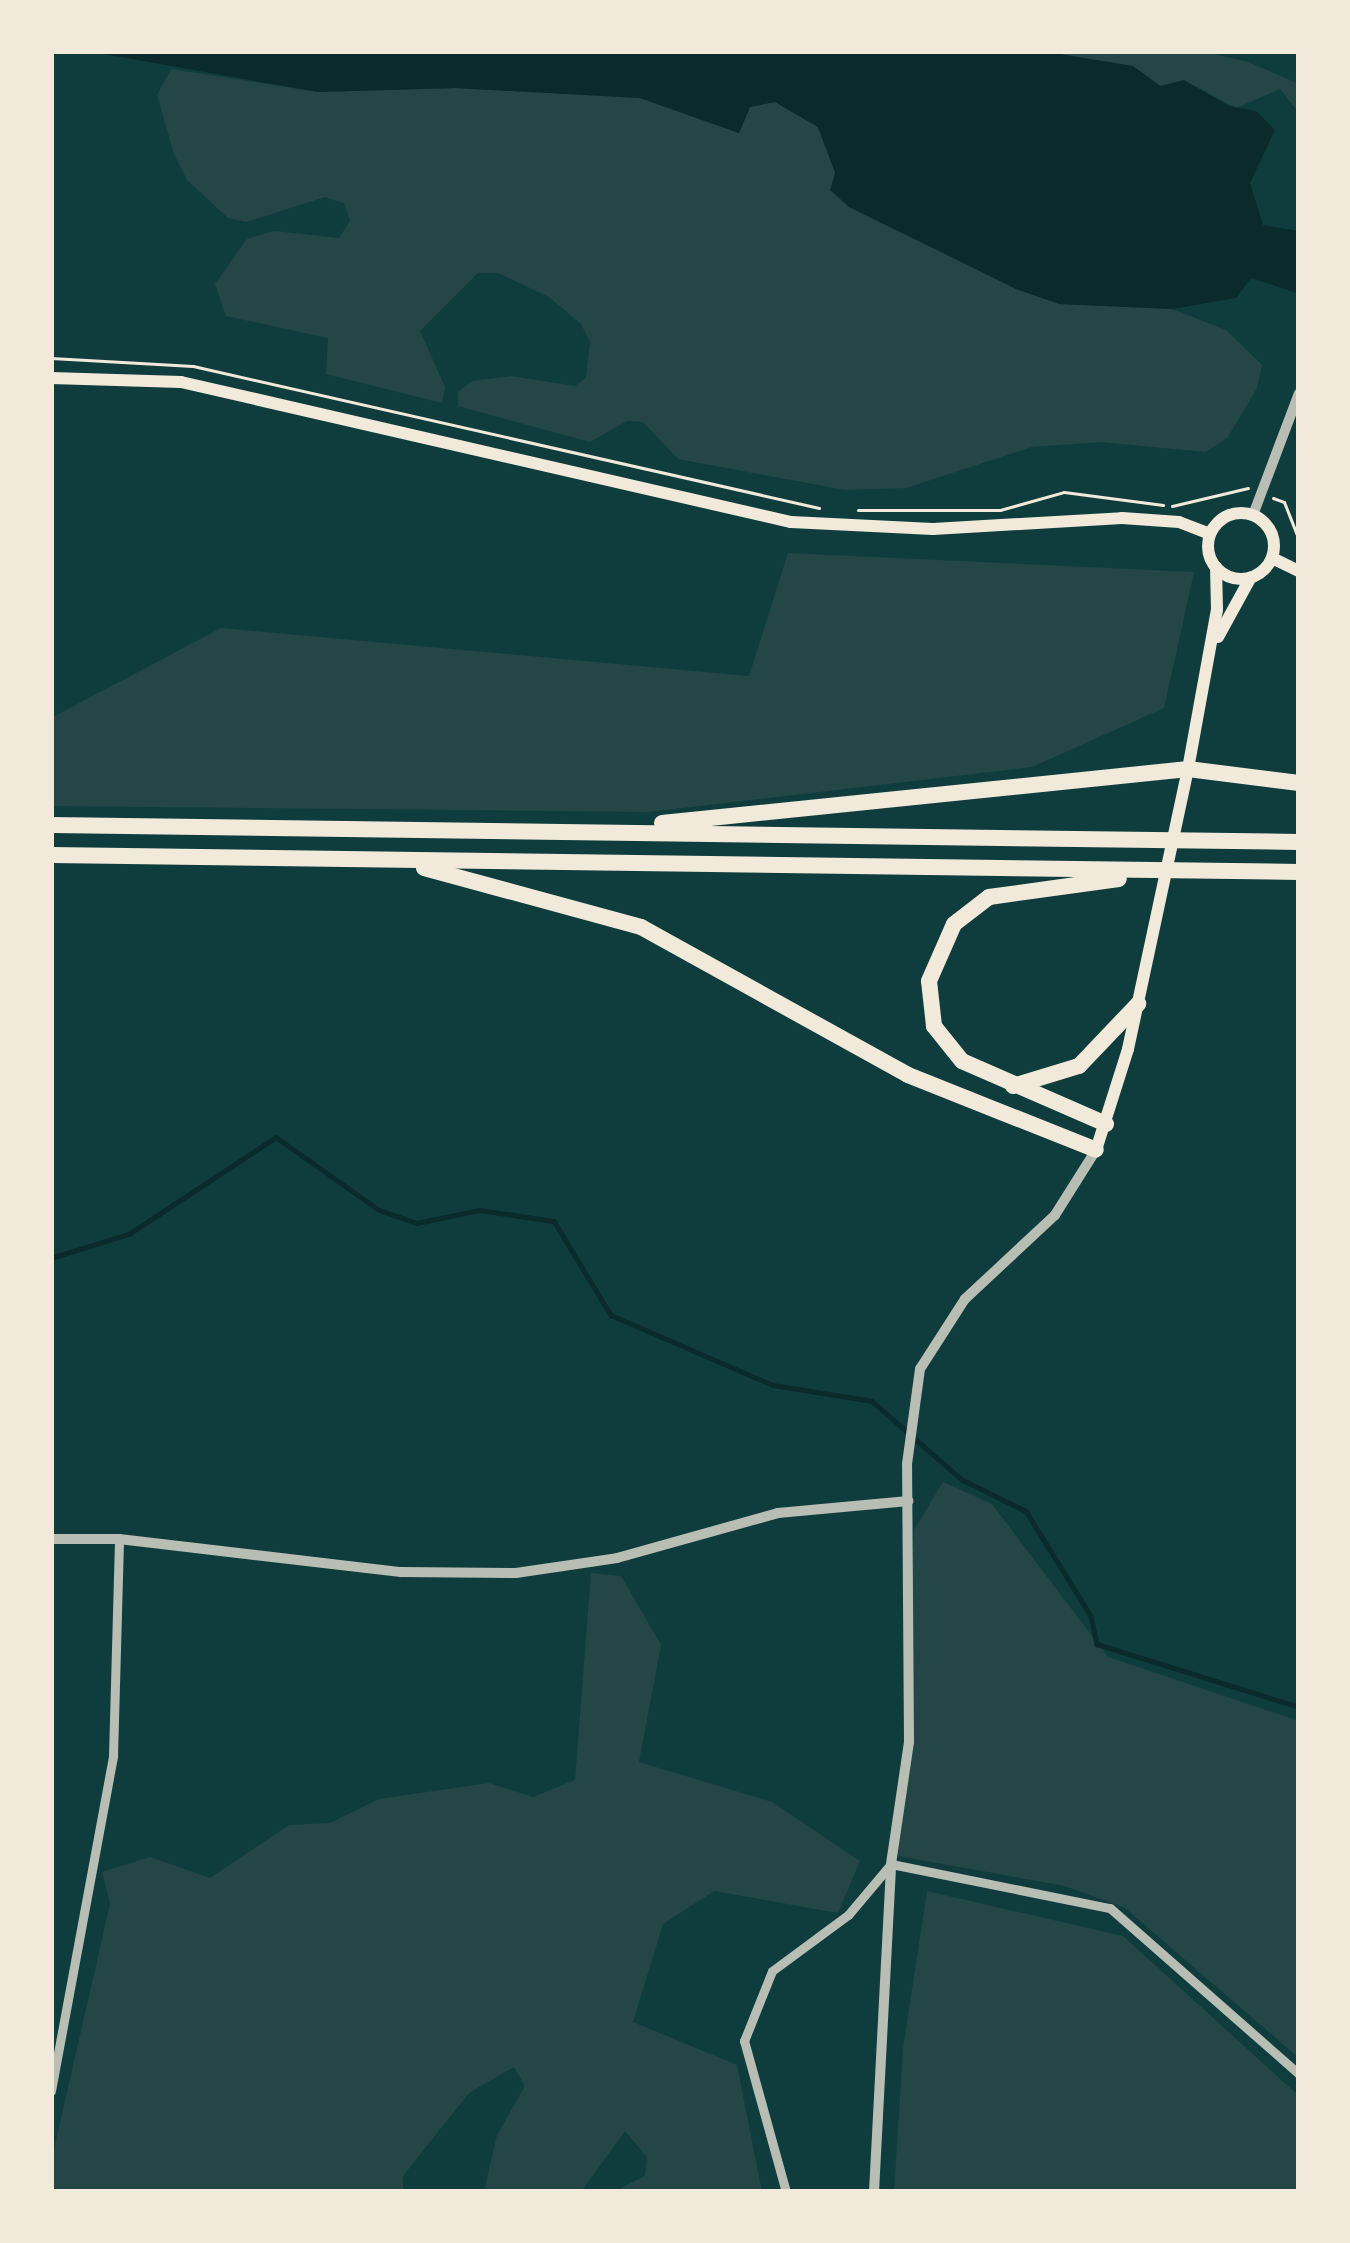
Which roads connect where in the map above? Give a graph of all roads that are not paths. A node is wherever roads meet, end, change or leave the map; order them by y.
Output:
1 (51, 378) edge
2 (1299, 393) edge
3 (1253, 515) junction
4 (1210, 534) junction
5 (1272, 558) junction
6 (1216, 566) junction
7 (1299, 571) edge
8 (1251, 577) junction
9 (1211, 655) junction
10 (1188, 769) junction
11 (1299, 783) edge
12 (51, 825) edge
13 (583, 832) junction
14 (1299, 842) edge
15 (51, 855) edge
16 (388, 860) junction
17 (1215, 872) junction
18 (1299, 872) edge
19 (1138, 1004) junction
20 (1012, 1086) junction
21 (1106, 1124) junction
22 (1096, 1150) junction
23 (908, 1502) junction
24 (51, 1539) edge
25 (119, 1539) junction
26 (891, 1864) junction
27 (1299, 2074) edge
28 (51, 2091) edge
29 (786, 2192) edge
30 (874, 2192) edge

1 - 4 main road
2 - 3 street
3 - 4 main road
3 - 5 main road
4 - 6 main road
5 - 7 main road
5 - 8 main road
6 - 8 main road
6 - 9 main road
8 - 9 main road
9 - 10 main road
10 - 11 highway
10 - 13 highway
10 - 19 main road
12 - 13 highway
13 - 14 highway
15 - 16 highway
16 - 17 highway
16 - 22 highway
17 - 18 highway
17 - 20 highway
19 - 20 highway
19 - 21 main road
20 - 21 highway
21 - 22 main road
22 - 23 street
23 - 25 street
23 - 26 street
24 - 25 street
25 - 28 street
26 - 27 street
26 - 29 street
26 - 30 street

